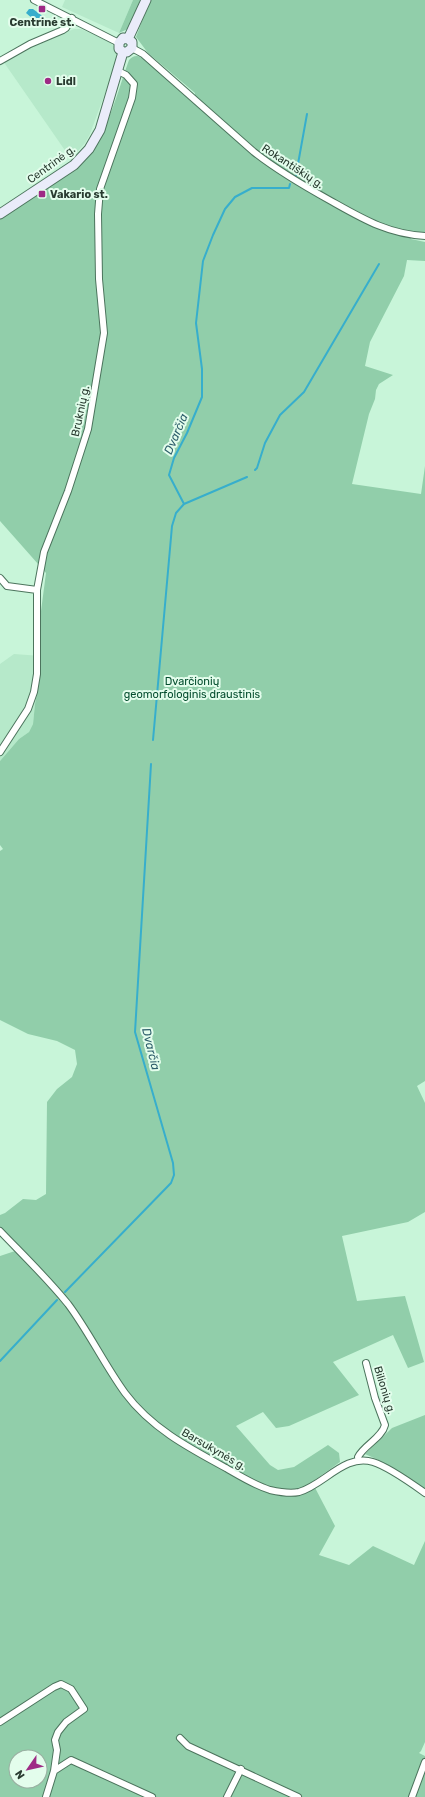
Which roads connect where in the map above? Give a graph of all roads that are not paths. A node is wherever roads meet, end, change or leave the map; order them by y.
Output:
1 (34, 0) edge
2 (146, 0) edge
3 (72, 18) junction
4 (128, 39) junction
5 (119, 43) junction
6 (132, 48) junction
7 (123, 52) junction
8 (0, 60) edge
9 (118, 71) junction
10 (0, 214) edge
11 (425, 236) edge
12 (0, 578) edge
13 (37, 590) junction
14 (0, 752) edge
15 (0, 1231) edge
16 (366, 1362) dead end
17 (359, 1461) junction
18 (425, 1493) edge
19 (0, 1722) edge
20 (180, 1738) dead end
21 (425, 1762) edge
22 (240, 1769) junction
23 (54, 1771) junction
24 (46, 1797) edge
25 (152, 1797) edge
26 (227, 1797) edge
27 (298, 1797) edge
28 (412, 1797) edge

1 - 3 street
2 - 4 main road
3 - 5 street
3 - 8 street
4 - 5 main road
4 - 6 main road
5 - 7 main road
6 - 7 main road
6 - 11 street, Rokantiškių g.
7 - 9 main road, Centrinė g.
9 - 10 main road, Centrinė g.
9 - 13 street, Bruknių g.
12 - 13 street
13 - 14 street, Bruknių g.
15 - 17 street, Barsukynės g.
16 - 17 street, Bilionių g.
17 - 18 street, Barsukynės g.
19 - 23 street
20 - 22 street
21 - 28 street
22 - 26 street
22 - 27 street
23 - 24 street
23 - 25 street

